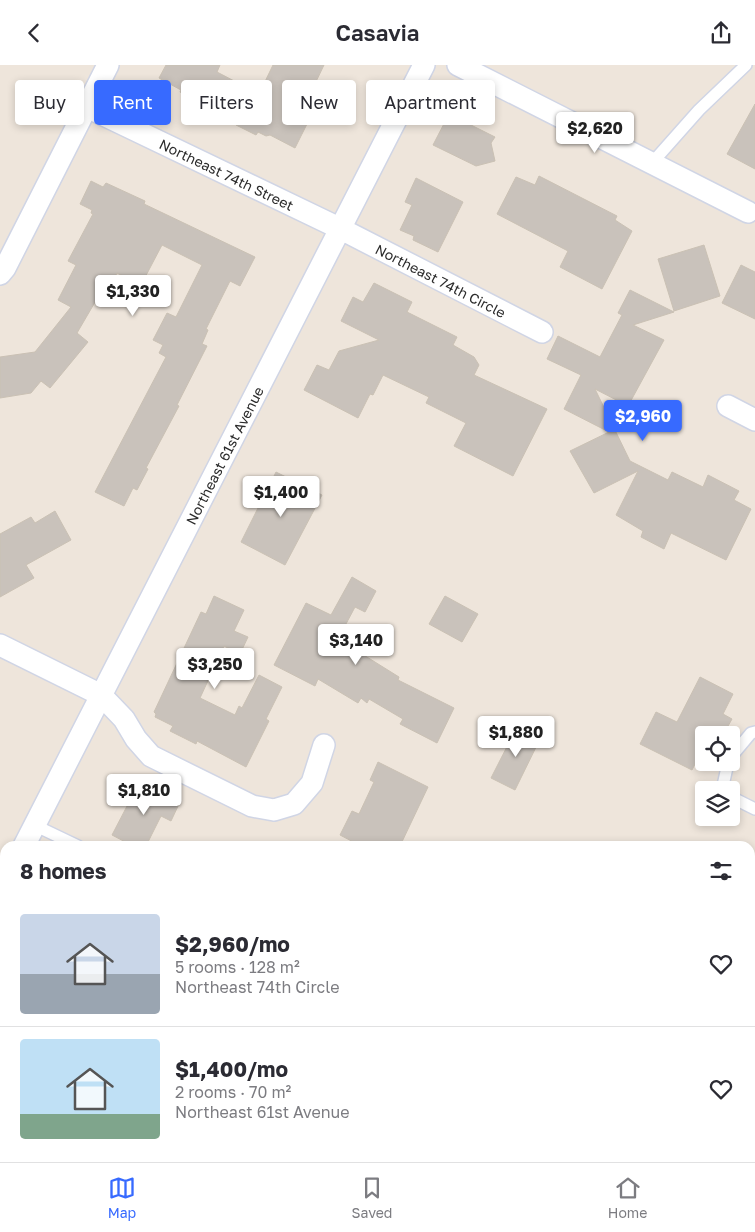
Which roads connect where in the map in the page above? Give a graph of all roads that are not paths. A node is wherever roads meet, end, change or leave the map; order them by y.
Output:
1 (108, 65) edge
2 (424, 65) edge
3 (458, 65) edge
4 (746, 65) edge
5 (86, 107) junction
6 (652, 163) junction
7 (748, 212) dead end
8 (339, 228) junction
9 (0, 274) edge
10 (542, 332) dead end
11 (728, 406) dead end
12 (755, 420) edge
13 (0, 645) edge
14 (101, 695) junction
15 (755, 732) edge
16 (324, 745) dead end
17 (740, 746) edge
18 (740, 802) edge
19 (755, 809) edge
20 (34, 825) junction
21 (26, 841) edge
22 (68, 841) edge

1 - 5 street
2 - 8 street, Northeast 61st Avenue
3 - 6 street
4 - 6 lane
5 - 8 street, Northeast 74th Street
5 - 9 street
6 - 7 street
8 - 10 street, Northeast 74th Circle
8 - 14 street, Northeast 61st Avenue
11 - 12 street
13 - 14 street
14 - 16 street
14 - 20 street, Northeast 61st Avenue
15 - 17 lane
18 - 19 lane
20 - 21 street, Northeast 61st Avenue
20 - 22 lane

